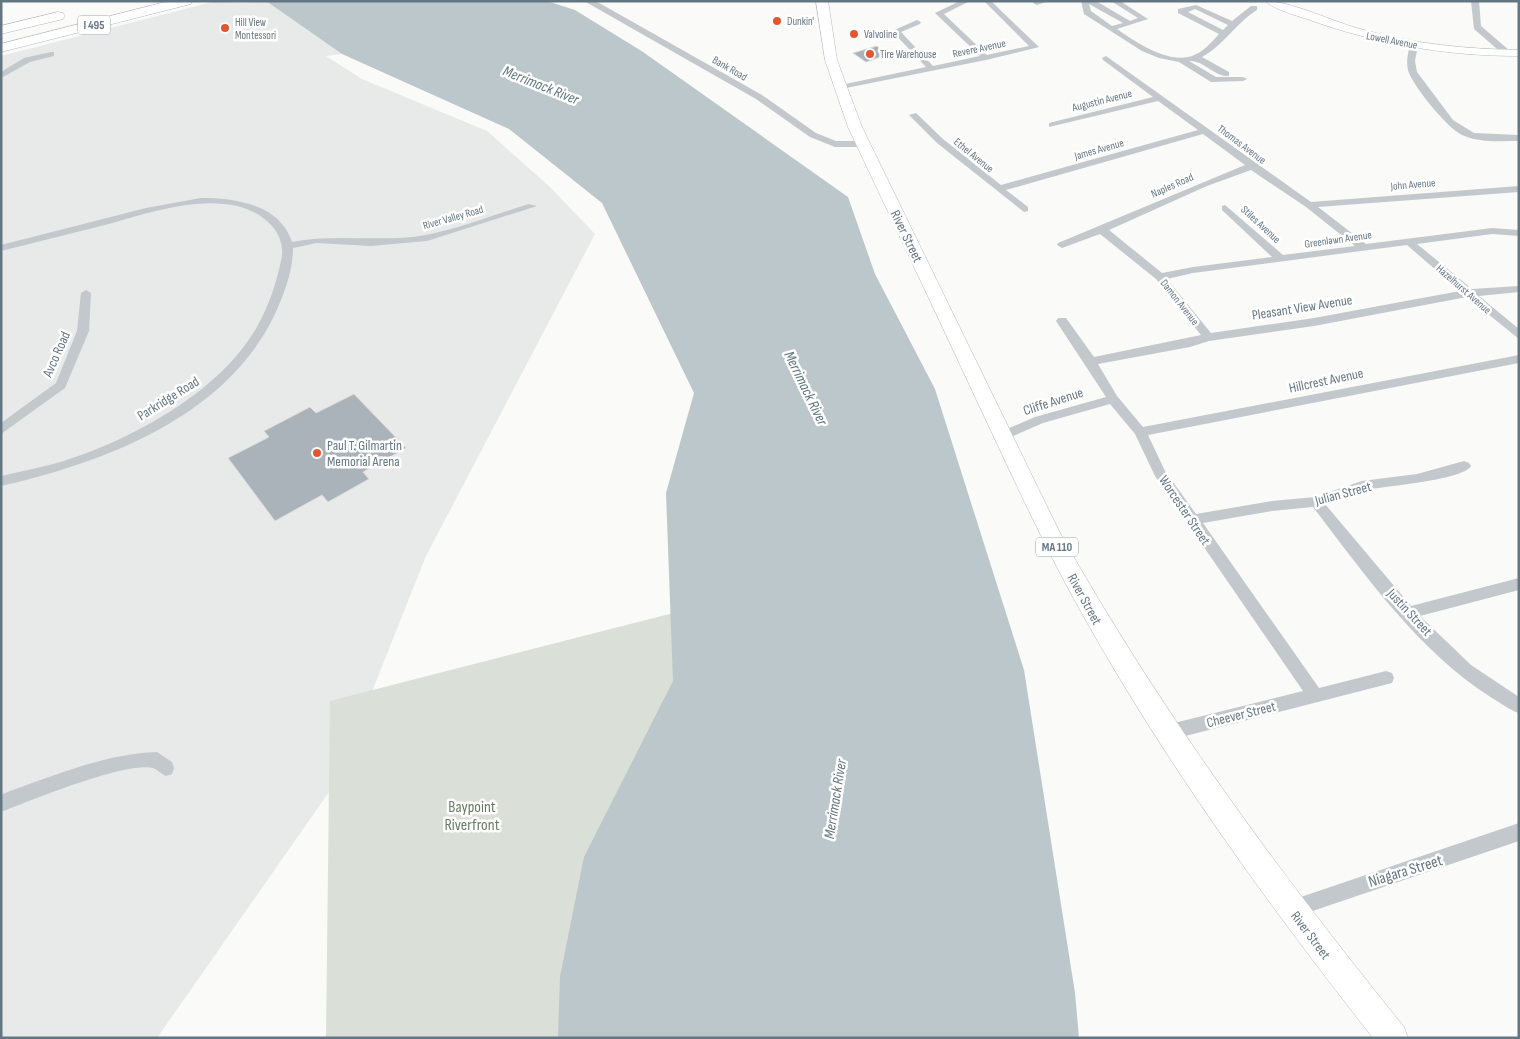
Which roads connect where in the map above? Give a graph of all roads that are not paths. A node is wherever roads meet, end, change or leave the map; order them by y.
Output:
1 (186, 1) edge
2 (587, 1) edge
3 (822, 1) edge
4 (968, 1) edge
5 (987, 1) edge
6 (1085, 1) edge
7 (1090, 1) edge
8 (1114, 1) edge
9 (1475, 1) edge
10 (1274, 3) edge
11 (1256, 5) edge
12 (70, 13) dead end
13 (917, 22) dead end
14 (1129, 23) junction
15 (1233, 25) junction
16 (1112, 28) junction
17 (1, 30) edge
18 (1223, 33) junction
19 (1414, 45) junction
20 (1, 48) edge
21 (51, 54) dead end
22 (1511, 54) edge
23 (986, 58) junction
24 (1106, 58) dead end
25 (1198, 58) junction
26 (1181, 60) junction
27 (1519, 65) edge
28 (932, 69) junction
29 (5, 74) edge
30 (1226, 74) dead end
31 (1242, 79) dead end
32 (839, 88) junction
33 (1158, 98) junction
34 (912, 115) dead end
35 (1052, 125) dead end
36 (1205, 130) junction
37 (1519, 138) edge
38 (863, 144) junction
39 (1252, 166) junction
40 (999, 189) junction
41 (1519, 189) edge
42 (1309, 205) junction
43 (532, 206) dead end
44 (1225, 208) dead end
45 (1024, 209) dead end
46 (1103, 231) junction
47 (1519, 233) edge
48 (1409, 242) junction
49 (1062, 245) dead end
50 (290, 246) junction
51 (1, 248) edge
52 (1364, 248) junction
53 (1281, 259) junction
54 (1160, 277) junction
55 (1519, 289) edge
56 (86, 293) dead end
57 (1469, 293) junction
58 (1062, 321) dead end
59 (1519, 335) edge
60 (1208, 337) junction
61 (1519, 359) edge
62 (1091, 362) junction
63 (1113, 399) junction
64 (1, 430) edge
65 (1140, 432) junction
66 (1004, 435) junction
67 (1464, 466) dead end
68 (1, 481) edge
69 (1316, 502) junction
70 (1192, 520) junction
71 (1519, 584) edge
72 (1409, 613) junction
73 (1386, 678) dead end
74 (1316, 695) junction
75 (1519, 706) edge
76 (1166, 733) junction
77 (166, 768) dead end
78 (1, 804) edge
79 (1519, 832) edge
80 (1292, 910) junction
81 (1393, 1038) edge

1 - 20 highway, I 495
2 - 38 street, Bank Road
3 - 32 main road, River Street / MA 110
4 - 23 street
5 - 23 street, Revere Avenue
6 - 16 street
7 - 14 street
8 - 14 street
9 - 22 street
10 - 11 street
10 - 19 main road, Lowell Avenue
11 - 15 street
12 - 17 highway, I 495
13 - 28 street
14 - 16 street
15 - 18 street
15 - 18 street
16 - 26 street
18 - 25 street
19 - 22 main road, Lowell Avenue
19 - 37 street
21 - 29 street
22 - 27 main road
23 - 28 street, Revere Avenue
24 - 33 street, Thomas Avenue
25 - 26 street
25 - 30 street
26 - 31 street
28 - 32 street, Revere Avenue
32 - 38 main road, River Street / MA 110
33 - 35 street, Augustin Avenue
33 - 36 street, Thomas Avenue
34 - 40 street, Ethel Avenue
36 - 39 street, Thomas Avenue
36 - 40 street, James Avenue
38 - 66 main road, River Street / MA 110
39 - 42 street, Thomas Avenue
39 - 46 street, Naples Road
40 - 45 street, Ethel Avenue
41 - 42 street, John Avenue
42 - 52 street, Thomas Avenue
43 - 50 street, River Valley Road
44 - 53 street, Stiles Avenue
46 - 49 street, Naples Road
46 - 54 street, Damon Avenue
47 - 48 street, Greenlawn Avenue
48 - 52 street, Greenlawn Avenue
48 - 57 street, Hazelhurst Avenue
50 - 51 street
50 - 68 street, Parkridge Road
52 - 53 street, Greenlawn Avenue
53 - 54 street, Greenlawn Avenue
54 - 60 street, Damon Avenue
55 - 57 street, Pleasant View Avenue
56 - 64 street, Avco Road
57 - 59 street, Hazelhurst Avenue
57 - 60 street, Pleasant View Avenue
58 - 62 street, Worcester Street
60 - 62 street, Pleasant View Avenue
61 - 65 street, Hillcrest Avenue
62 - 63 street, Worcester Street
63 - 65 street, Worcester Street
63 - 66 street, Cliffe Avenue
65 - 70 street, Worcester Street
66 - 76 main road, River Street / MA 110
67 - 69 street, Julian Street
69 - 70 street, Julian Street
69 - 72 street, Justin Street
70 - 74 street, Worcester Street
71 - 72 street
72 - 75 street, Justin Street
73 - 74 street, Cheever Street
74 - 76 street, Cheever Street
76 - 80 main road, River Street / MA 110
77 - 78 street
79 - 80 street, Niagara Street
80 - 81 main road, River Street / MA 110

